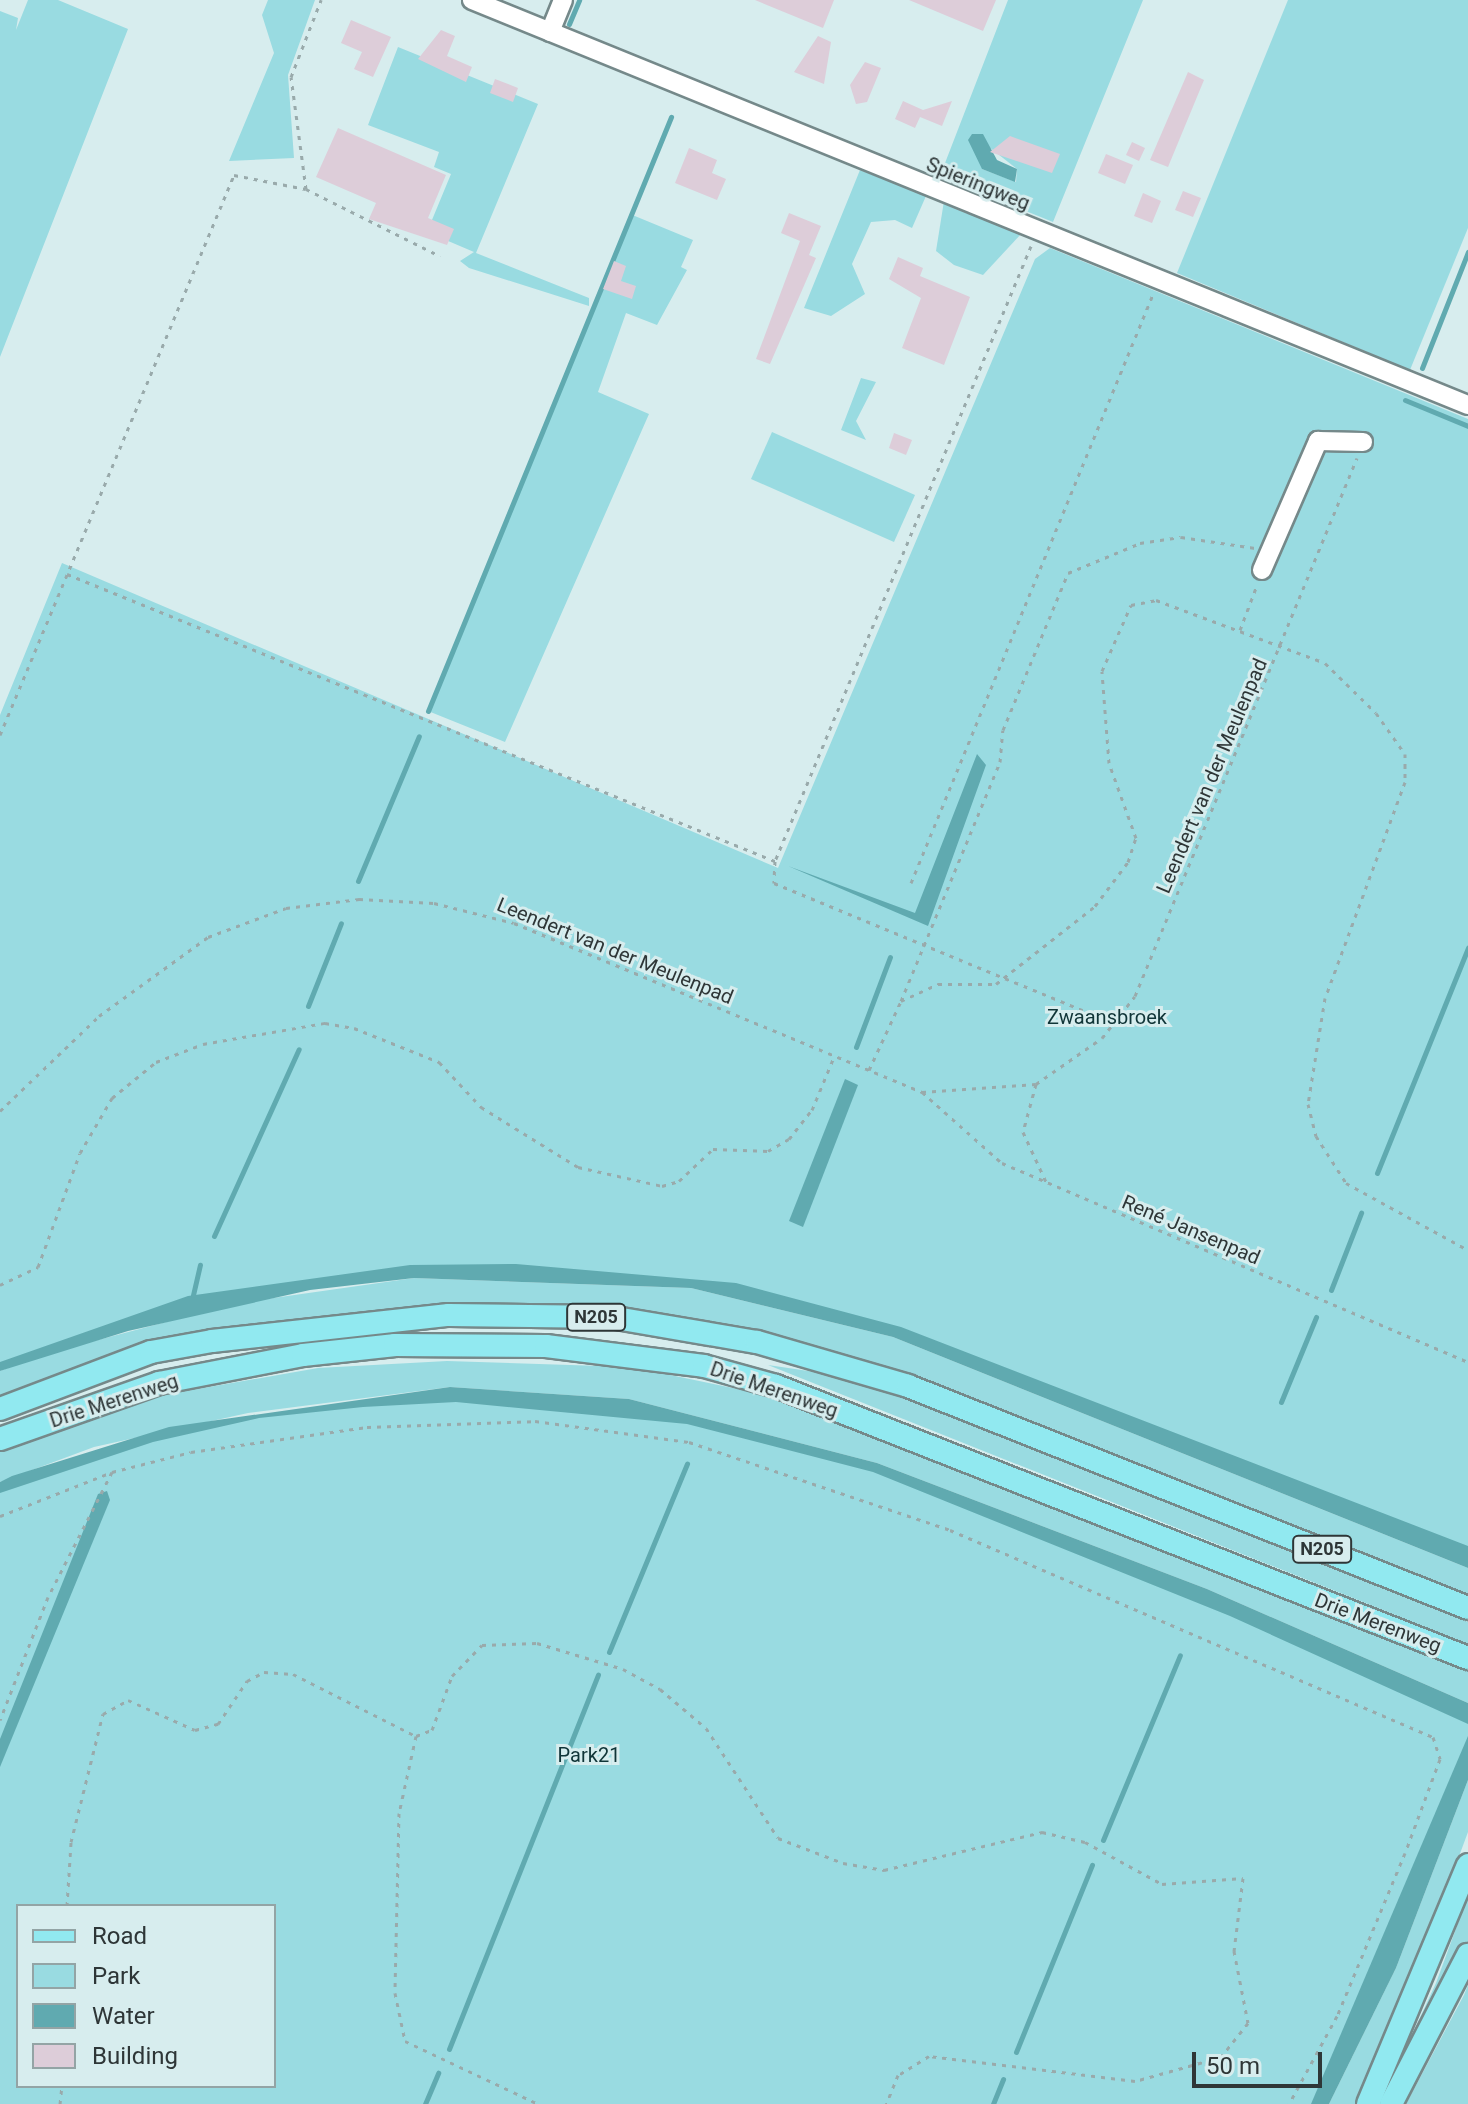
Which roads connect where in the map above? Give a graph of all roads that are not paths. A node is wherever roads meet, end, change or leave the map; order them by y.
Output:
1 (472, 0) edge
2 (563, 0) edge
3 (550, 32) junction
4 (1468, 405) edge
5 (1363, 442) road end
6 (1262, 570) road end
7 (0, 1409) edge
8 (0, 1439) edge
9 (1468, 1608) edge
10 (1468, 1658) edge
11 (1468, 1865) edge
12 (1468, 1955) edge
13 (1368, 2104) edge
14 (1391, 2104) edge

1 - 3 street, Spieringweg
2 - 3 street
3 - 4 street, Spieringweg
5 - 6 street
7 - 9 main road, Drie Merenweg / N205
8 - 10 main road, Drie Merenweg / N205
11 - 13 main road
12 - 14 main road

